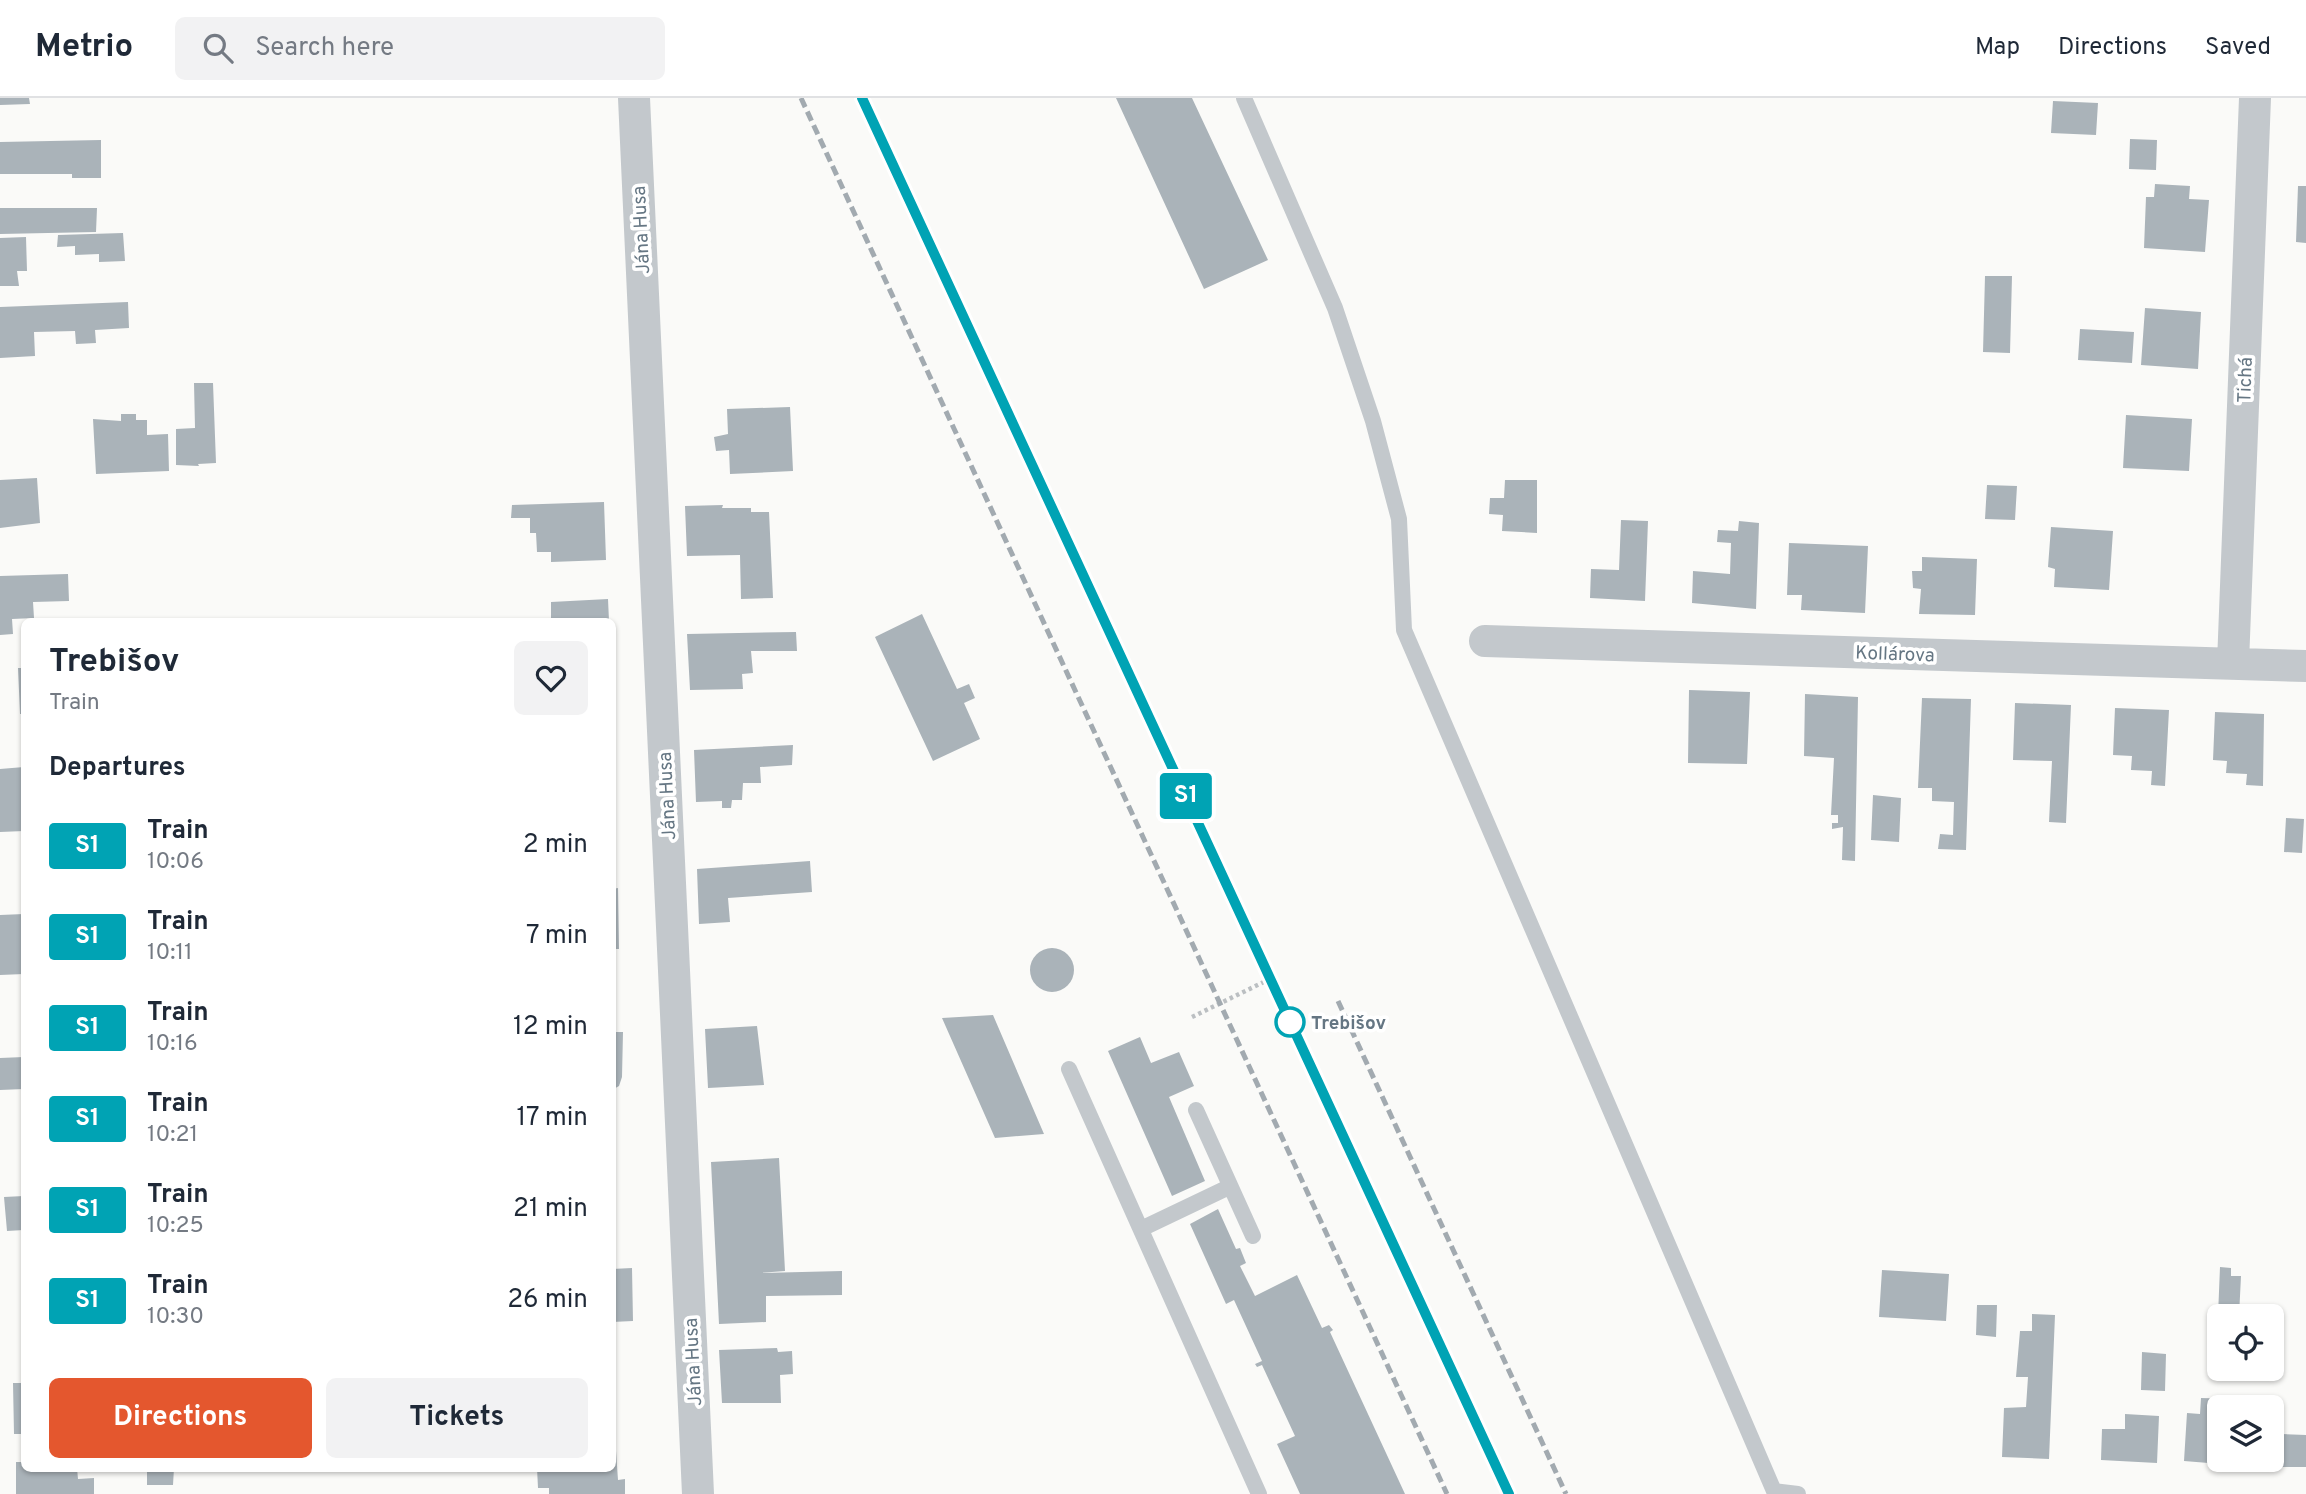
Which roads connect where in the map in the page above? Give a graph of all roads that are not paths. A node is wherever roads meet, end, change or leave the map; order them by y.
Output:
1 (634, 98) edge
2 (1244, 98) edge
3 (2255, 98) edge
4 (1485, 641) dead end
5 (2232, 663) junction
6 (2306, 666) edge
7 (1069, 1069) dead end
8 (1196, 1110) dead end
9 (1229, 1187) junction
10 (1141, 1229) junction
11 (1253, 1236) dead end
12 (698, 1494) edge
13 (1259, 1494) edge
14 (1798, 1494) edge

1 - 12 street, Jána Husa
2 - 14 lane
3 - 5 street, Tichá
4 - 5 street, Kollárova
5 - 6 street, Kollárova
7 - 10 lane
8 - 9 lane
9 - 10 lane
9 - 11 lane
10 - 13 lane

